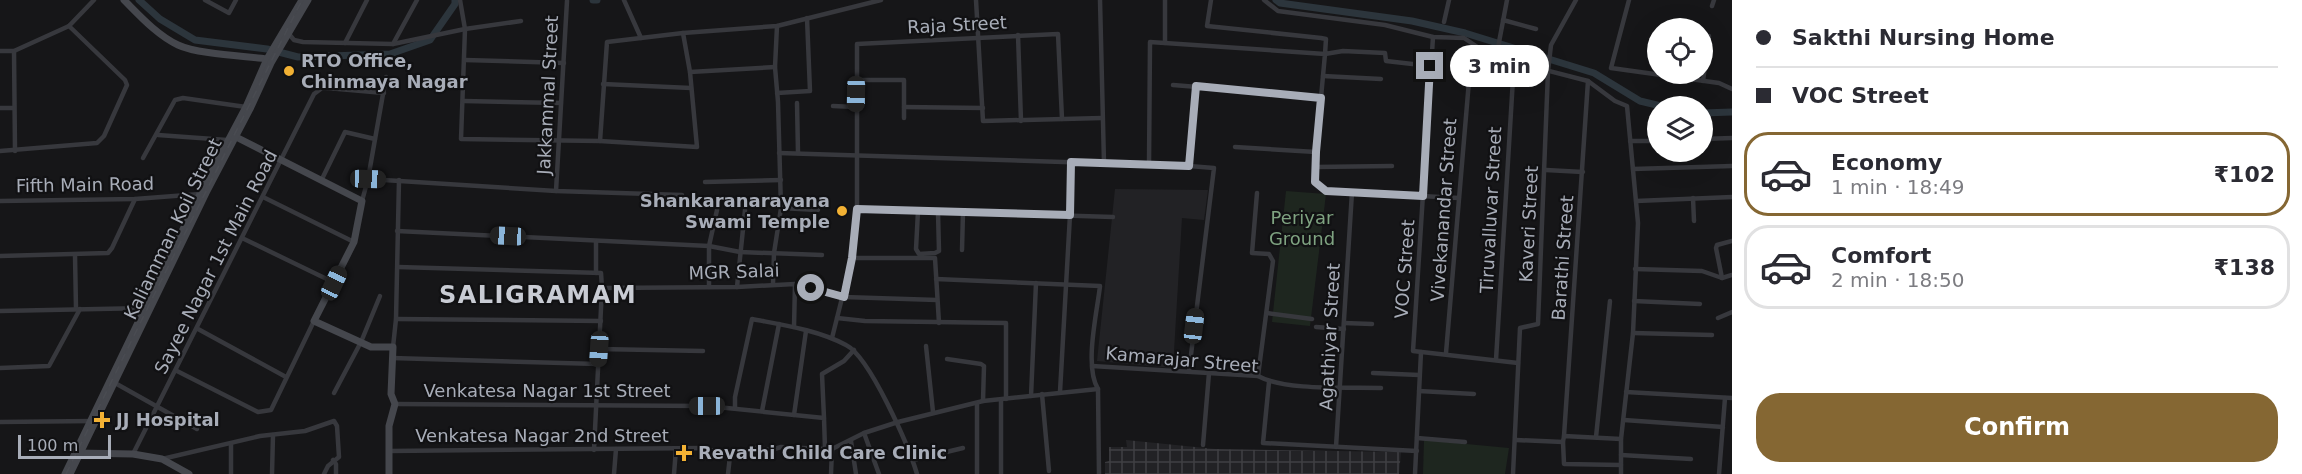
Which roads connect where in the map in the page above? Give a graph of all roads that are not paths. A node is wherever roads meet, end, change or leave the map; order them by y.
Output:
1 (94, 0) edge
2 (124, 0) edge
3 (205, 0) edge
4 (236, 0) edge
5 (302, 0) edge
6 (308, 0) edge
7 (367, 0) edge
8 (417, 0) edge
9 (460, 0) edge
10 (624, 0) edge
11 (881, 0) edge
12 (976, 0) edge
13 (1100, 0) edge
14 (1165, 0) edge
15 (1211, 0) edge
16 (1264, 0) edge
17 (1449, 0) edge
18 (1507, 0) edge
19 (1576, 0) edge
20 (1629, 0) edge
21 (1714, 0) edge
22 (567, 1) edge
23 (1712, 6) dead end
24 (807, 18) junction
25 (1503, 20) junction
26 (521, 21) dead end
27 (1444, 21) dead end
28 (69, 26) junction
29 (777, 26) junction
30 (465, 29) junction
31 (1536, 29) dead end
32 (683, 33) junction
33 (285, 35) junction
34 (1018, 35) junction
35 (977, 37) junction
36 (1433, 37) junction
37 (641, 38) junction
38 (345, 43) junction
39 (1165, 43) junction
40 (393, 44) junction
41 (0, 51) edge
42 (14, 51) junction
43 (1324, 54) junction
44 (270, 57) junction
45 (1496, 57) junction
46 (465, 60) junction
47 (1514, 62) junction
48 (564, 63) junction
49 (1430, 66) junction
50 (775, 67) junction
51 (1470, 69) dead end
52 (1548, 71) junction
53 (690, 72) junction
54 (1647, 73) edge
55 (1323, 76) junction
56 (387, 77) dead end
57 (1381, 79) dead end
58 (856, 80) junction
59 (1588, 81) junction
60 (1713, 82) edge
61 (603, 84) junction
62 (1173, 85) dead end
63 (1196, 86) junction
64 (691, 88) junction
65 (1732, 89) edge
66 (384, 93) junction
67 (777, 93) junction
68 (1321, 98) junction
69 (464, 100) junction
70 (561, 103) junction
71 (797, 103) dead end
72 (833, 106) dead end
73 (246, 107) junction
74 (856, 107) junction
75 (904, 107) junction
76 (0, 108) edge
77 (14, 108) junction
78 (982, 108) junction
79 (904, 118) dead end
80 (1102, 118) junction
81 (1062, 119) junction
82 (1021, 121) junction
83 (158, 135) junction
84 (234, 136) junction
85 (1732, 138) edge
86 (375, 139) junction
87 (1713, 139) edge
88 (227, 140) junction
89 (559, 140) junction
90 (600, 141) junction
91 (1630, 141) junction
92 (1647, 141) edge
93 (1235, 147) dead end
94 (0, 151) edge
95 (15, 151) junction
96 (1316, 152) junction
97 (779, 153) junction
98 (798, 153) junction
99 (856, 155) junction
100 (143, 158) dead end
101 (281, 161) junction
102 (1071, 162) junction
103 (1104, 163) junction
104 (1149, 165) junction
105 (1189, 166) junction
106 (1392, 166) dead end
107 (1732, 166) edge
108 (1316, 167) junction
109 (1633, 169) junction
110 (1546, 170) junction
111 (1582, 172) junction
112 (368, 179) junction
113 (399, 180) junction
114 (782, 180) junction
115 (321, 181) junction
116 (705, 182) dead end
117 (556, 191) junction
118 (1352, 192) junction
119 (203, 193) junction
120 (1257, 193) dead end
121 (682, 195) dead end
122 (1423, 196) junction
123 (263, 197) junction
124 (1732, 197) edge
125 (1459, 198) junction
126 (1693, 198) junction
127 (135, 199) junction
128 (0, 201) edge
129 (362, 201) junction
130 (1636, 201) junction
131 (781, 208) junction
132 (857, 209) junction
133 (717, 210) dead end
134 (745, 210) dead end
135 (818, 210) dead end
136 (918, 211) junction
137 (938, 212) junction
138 (963, 212) junction
139 (1070, 215) junction
140 (1113, 217) dead end
141 (1694, 221) dead end
142 (397, 231) junction
143 (242, 238) junction
144 (596, 241) junction
145 (1732, 241) edge
146 (354, 242) junction
147 (709, 246) junction
148 (962, 250) dead end
149 (740, 252) junction
150 (774, 253) junction
151 (75, 255) junction
152 (822, 255) dead end
153 (0, 256) edge
154 (852, 258) junction
155 (398, 267) junction
156 (1635, 268) junction
157 (596, 273) junction
158 (1732, 275) edge
159 (1722, 278) junction
160 (936, 279) junction
161 (334, 283) junction
162 (1036, 283) junction
163 (773, 284) junction
164 (795, 284) junction
165 (1066, 285) junction
166 (709, 287) junction
167 (736, 287) junction
168 (602, 288) junction
169 (380, 296) dead end
170 (844, 297) junction
171 (937, 300) junction
172 (1610, 301) dead end
173 (1634, 301) junction
174 (1700, 304) dead end
175 (78, 309) junction
176 (147, 309) junction
177 (0, 311) edge
178 (1732, 312) edge
179 (1267, 313) junction
180 (837, 318) junction
181 (1718, 318) dead end
182 (396, 319) junction
183 (1312, 319) dead end
184 (314, 321) junction
185 (601, 321) junction
186 (941, 322) junction
187 (1344, 323) junction
188 (779, 324) junction
189 (1372, 324) dead end
190 (794, 327) junction
191 (1316, 327) dead end
192 (198, 329) junction
193 (1344, 329) junction
194 (806, 331) junction
195 (1633, 333) junction
196 (1712, 335) dead end
197 (832, 338) junction
198 (361, 342) junction
199 (926, 346) dead end
200 (393, 347) junction
201 (599, 349) junction
202 (854, 350) junction
203 (703, 351) dead end
204 (1420, 352) junction
205 (1446, 353) junction
206 (392, 358) junction
207 (947, 359) dead end
208 (1496, 360) junction
209 (1518, 363) junction
210 (598, 364) junction
211 (1092, 366) junction
212 (0, 368) edge
213 (177, 371) junction
214 (1189, 371) junction
215 (1209, 372) junction
216 (1373, 372) dead end
217 (1419, 375) junction
218 (1258, 376) junction
219 (286, 377) junction
220 (1269, 382) junction
221 (115, 383) junction
222 (1341, 386) junction
223 (1381, 388) dead end
224 (1098, 389) junction
225 (1419, 391) junction
226 (1060, 392) junction
227 (1626, 392) junction
228 (334, 393) dead end
229 (1042, 394) junction
230 (1474, 394) dead end
231 (1031, 396) junction
232 (1725, 398) junction
233 (1732, 398) edge
234 (1003, 399) junction
235 (984, 401) junction
236 (394, 404) junction
237 (977, 404) junction
238 (596, 405) junction
239 (158, 407) junction
240 (735, 408) junction
241 (762, 411) junction
242 (933, 412) junction
243 (794, 415) junction
244 (824, 418) junction
245 (1624, 420) junction
246 (94, 421) junction
247 (0, 422) edge
248 (898, 422) junction
249 (1723, 427) junction
250 (197, 429) dead end
251 (864, 433) junction
252 (273, 435) junction
253 (1596, 437) junction
254 (1417, 438) junction
255 (1563, 439) junction
256 (1621, 439) junction
257 (1516, 440) junction
258 (851, 441) junction
259 (1465, 442) dead end
260 (231, 444) junction
261 (1203, 445) dead end
262 (1336, 447) junction
263 (832, 448) junction
264 (963, 448) dead end
265 (616, 449) junction
266 (676, 449) junction
267 (825, 449) junction
268 (594, 450) junction
269 (389, 451) junction
270 (1417, 451) junction
271 (77, 453) junction
272 (134, 454) junction
273 (1621, 455) junction
274 (730, 456) junction
275 (162, 459) junction
276 (1690, 459) dead end
277 (333, 460) junction
278 (913, 460) junction
279 (1621, 465) junction
280 (1049, 471) dead end
281 (65, 474) edge
282 (70, 474) edge
283 (189, 474) edge
284 (231, 474) edge
285 (272, 474) edge
286 (324, 474) edge
287 (336, 474) edge
288 (388, 474) edge
289 (614, 474) edge
290 (674, 474) edge
291 (728, 474) edge
292 (831, 474) edge
293 (856, 474) edge
294 (879, 474) edge
295 (917, 474) edge
296 (976, 474) edge
297 (1001, 474) edge
298 (1099, 474) edge
299 (1415, 474) edge
300 (1513, 474) edge
301 (1621, 474) edge
302 (1719, 474) edge

1 - 28 street
2 - 44 main road
3 - 4 street
5 - 33 main road, Kaliamman Koil Street
6 - 33 main road, Kaliamman Koil Street
7 - 38 street
8 - 40 street
9 - 30 street
10 - 37 street
11 - 24 street
12 - 35 street
13 - 80 street
14 - 39 street
15 - 43 street
16 - 36 street
17 - 27 street
18 - 25 street
19 - 52 street, Kaveri Street
20 - 54 street
21 - 23 street
22 - 48 street, Jakkammal Street
24 - 29 street
24 - 67 street
25 - 31 street
25 - 45 street
26 - 30 street
28 - 42 street
28 - 95 street
29 - 32 street
29 - 50 street
30 - 40 street
30 - 46 street
32 - 37 street
32 - 53 street
33 - 38 street
33 - 44 main road, Kaliamman Koil Street
34 - 35 street, Raja Street
34 - 81 street, Raja Street
34 - 82 street
35 - 58 street, Raja Street
35 - 78 street
36 - 45 street
36 - 49 street, VOC Street
37 - 61 street
38 - 40 street
39 - 43 street
39 - 104 street
41 - 42 street
42 - 77 street
43 - 49 street
43 - 55 street
44 - 73 main road, Kaliamman Koil Street
44 - 84 main road, Kaliamman Koil Street
45 - 47 street
46 - 48 street
46 - 69 street
47 - 52 street
47 - 208 street, Tiruvalluvar Street
48 - 70 street, Jakkammal Street
49 - 122 street, VOC Street
50 - 53 street
50 - 67 street
51 - 125 street, Vivekanandar Street
52 - 59 street
52 - 110 street, Kaveri Street
53 - 64 street
55 - 57 street
55 - 68 street
56 - 66 street
58 - 74 street
58 - 75 street
59 - 91 street
59 - 111 street, Barathi Street
60 - 65 street
61 - 64 street
61 - 90 street
62 - 63 street
63 - 68 street
63 - 105 street
64 - 90 street
66 - 86 street
66 - 101 street, Sayee Nagar 1st Main Road
67 - 97 street
68 - 96 street
69 - 70 street
69 - 89 street
70 - 89 street, Jakkammal Street
71 - 98 street
72 - 74 street
73 - 83 street
73 - 88 main road, Kaliamman Koil Street
74 - 99 street
75 - 78 street
75 - 79 street
76 - 77 street
77 - 95 street
78 - 82 street
80 - 81 street
80 - 103 street
81 - 82 street
83 - 88 street
83 - 100 street
84 - 101 main road
84 - 119 main road, Kaliamman Koil Street
85 - 87 street
86 - 112 street
86 - 115 street
88 - 119 main road, Kaliamman Koil Street
89 - 90 street
89 - 117 street, Jakkammal Street
91 - 92 street
91 - 109 street
93 - 96 street
94 - 95 street
96 - 108 street
97 - 98 street
97 - 114 street
98 - 99 street
99 - 102 street
99 - 132 street
101 - 115 main road
101 - 123 street, Sayee Nagar 1st Main Road
102 - 103 street
102 - 139 street
103 - 104 street
104 - 105 street
105 - 214 street
106 - 108 street
107 - 109 street
108 - 118 street
109 - 130 street
110 - 111 street
110 - 209 street, Kaveri Street
111 - 255 street, Barathi Street
112 - 113 street
112 - 129 street
113 - 117 street
113 - 142 street
114 - 116 street
114 - 131 street
115 - 129 main road
117 - 121 street
118 - 122 street
118 - 187 street, Agathiyar Street
119 - 127 street, Fifth Main Road
119 - 176 main road, Kaliamman Koil Street
120 - 179 street
122 - 125 street
122 - 204 street, VOC Street
123 - 143 street, Sayee Nagar 1st Main Road
123 - 146 street
124 - 126 street
125 - 205 street, Vivekanandar Street
126 - 130 street
126 - 141 street
127 - 128 street, Fifth Main Road
127 - 151 street
129 - 146 main road
130 - 156 street
131 - 135 street
131 - 150 street
132 - 136 street
132 - 154 street
133 - 147 street
134 - 149 street
136 - 137 street
136 - 137 street
137 - 138 street
138 - 139 street
138 - 148 street
139 - 140 street
139 - 165 street
142 - 144 street
142 - 155 street
143 - 161 street
143 - 192 street, Sayee Nagar 1st Main Road
144 - 147 street
144 - 157 street
145 - 159 street
146 - 161 main road
147 - 149 street
147 - 166 street
149 - 150 street
149 - 167 street
150 - 152 street
150 - 163 street
151 - 153 street
151 - 175 street
154 - 160 street
154 - 170 street
155 - 157 street
155 - 182 street
156 - 159 street
156 - 173 street
157 - 168 street
158 - 159 street
160 - 162 street
160 - 171 street
161 - 184 main road
162 - 165 street
162 - 231 street
163 - 164 street, MGR Salai
163 - 167 street, MGR Salai
164 - 170 street, MGR Salai
164 - 190 street
165 - 211 street
165 - 226 street
166 - 167 street, MGR Salai
166 - 168 street, MGR Salai
168 - 185 street
169 - 198 street
170 - 171 street, MGR Salai
170 - 180 street
171 - 186 street
172 - 253 street
173 - 174 street
173 - 195 street
175 - 176 street
175 - 177 street
175 - 212 street
176 - 221 main road, Kaliamman Koil Street
176 - 246 main road, Kaliamman Koil Street
178 - 181 street
179 - 183 street
179 - 218 street
180 - 186 street
180 - 197 street
182 - 185 street
182 - 200 street
184 - 198 main road
184 - 219 street
185 - 201 street
186 - 234 street
187 - 189 street
187 - 193 street, Agathiyar Street
188 - 190 street
188 - 240 street
188 - 241 street
190 - 194 street
191 - 193 street
192 - 213 street, Sayee Nagar 1st Main Road
192 - 219 street
193 - 222 street, Agathiyar Street
194 - 197 street
194 - 243 street
195 - 196 street
195 - 227 street
197 - 202 street
198 - 200 main road
198 - 228 street
199 - 242 street
200 - 206 main road
201 - 203 street
201 - 210 street
202 - 244 street
202 - 248 street
204 - 205 street
204 - 217 street
205 - 208 street
206 - 210 street
206 - 236 main road
207 - 235 street
208 - 209 street
209 - 257 street
210 - 238 street
211 - 214 street, Kamarajar Street
211 - 224 street
213 - 219 street
213 - 239 street, Sayee Nagar 1st Main Road
214 - 215 street, Kamarajar Street
215 - 218 street, Kamarajar Street
215 - 261 street
216 - 217 street
217 - 225 street
218 - 220 street, Kamarajar Street
220 - 222 street, Kamarajar Street
220 - 262 street
221 - 239 street
221 - 246 main road, Kaliamman Koil Street
222 - 223 street, Kamarajar Street
222 - 262 street, Agathiyar Street
224 - 226 street
224 - 298 street
225 - 230 street
225 - 254 street
226 - 229 street
227 - 232 street
227 - 245 street
229 - 231 street
229 - 280 street
231 - 234 street
232 - 233 street
232 - 249 street
234 - 235 street
234 - 297 street
235 - 237 street
236 - 238 street, Venkatesa Nagar 1st Street
236 - 269 main road
237 - 242 street
237 - 296 street
238 - 240 street, Venkatesa Nagar 1st Street
238 - 268 street
239 - 250 street
239 - 272 street, Sayee Nagar 1st Main Road
240 - 241 street, Venkatesa Nagar 1st Street
241 - 243 street, Venkatesa Nagar 1st Street
242 - 248 street
243 - 244 street, Venkatesa Nagar 1st Street
244 - 267 street
245 - 249 street
245 - 256 street
246 - 247 street
246 - 271 main road, Kaliamman Koil Street
248 - 251 street
248 - 278 street
249 - 302 street
251 - 258 street
251 - 294 street
252 - 260 street
252 - 277 street
252 - 285 street
253 - 255 street
253 - 256 street
254 - 259 street
254 - 270 street
255 - 257 street
255 - 279 street
256 - 273 street
257 - 300 street
258 - 263 street
258 - 293 street
260 - 275 street
260 - 284 street
262 - 270 street
263 - 267 street
263 - 292 street
264 - 278 street
265 - 266 street, Venkatesa Nagar 2nd Street
265 - 268 street, Venkatesa Nagar 2nd Street
265 - 289 street
266 - 274 street, Venkatesa Nagar 2nd Street
266 - 290 street
267 - 274 street
268 - 269 street, Venkatesa Nagar 2nd Street
269 - 288 main road
270 - 299 street
271 - 272 main road
271 - 281 main road, Kaliamman Koil Street
271 - 282 main road, Kaliamman Koil Street
272 - 275 main road
273 - 276 street
273 - 279 street
274 - 291 street
275 - 283 main road
277 - 286 street
277 - 287 street
278 - 295 street
279 - 301 street

